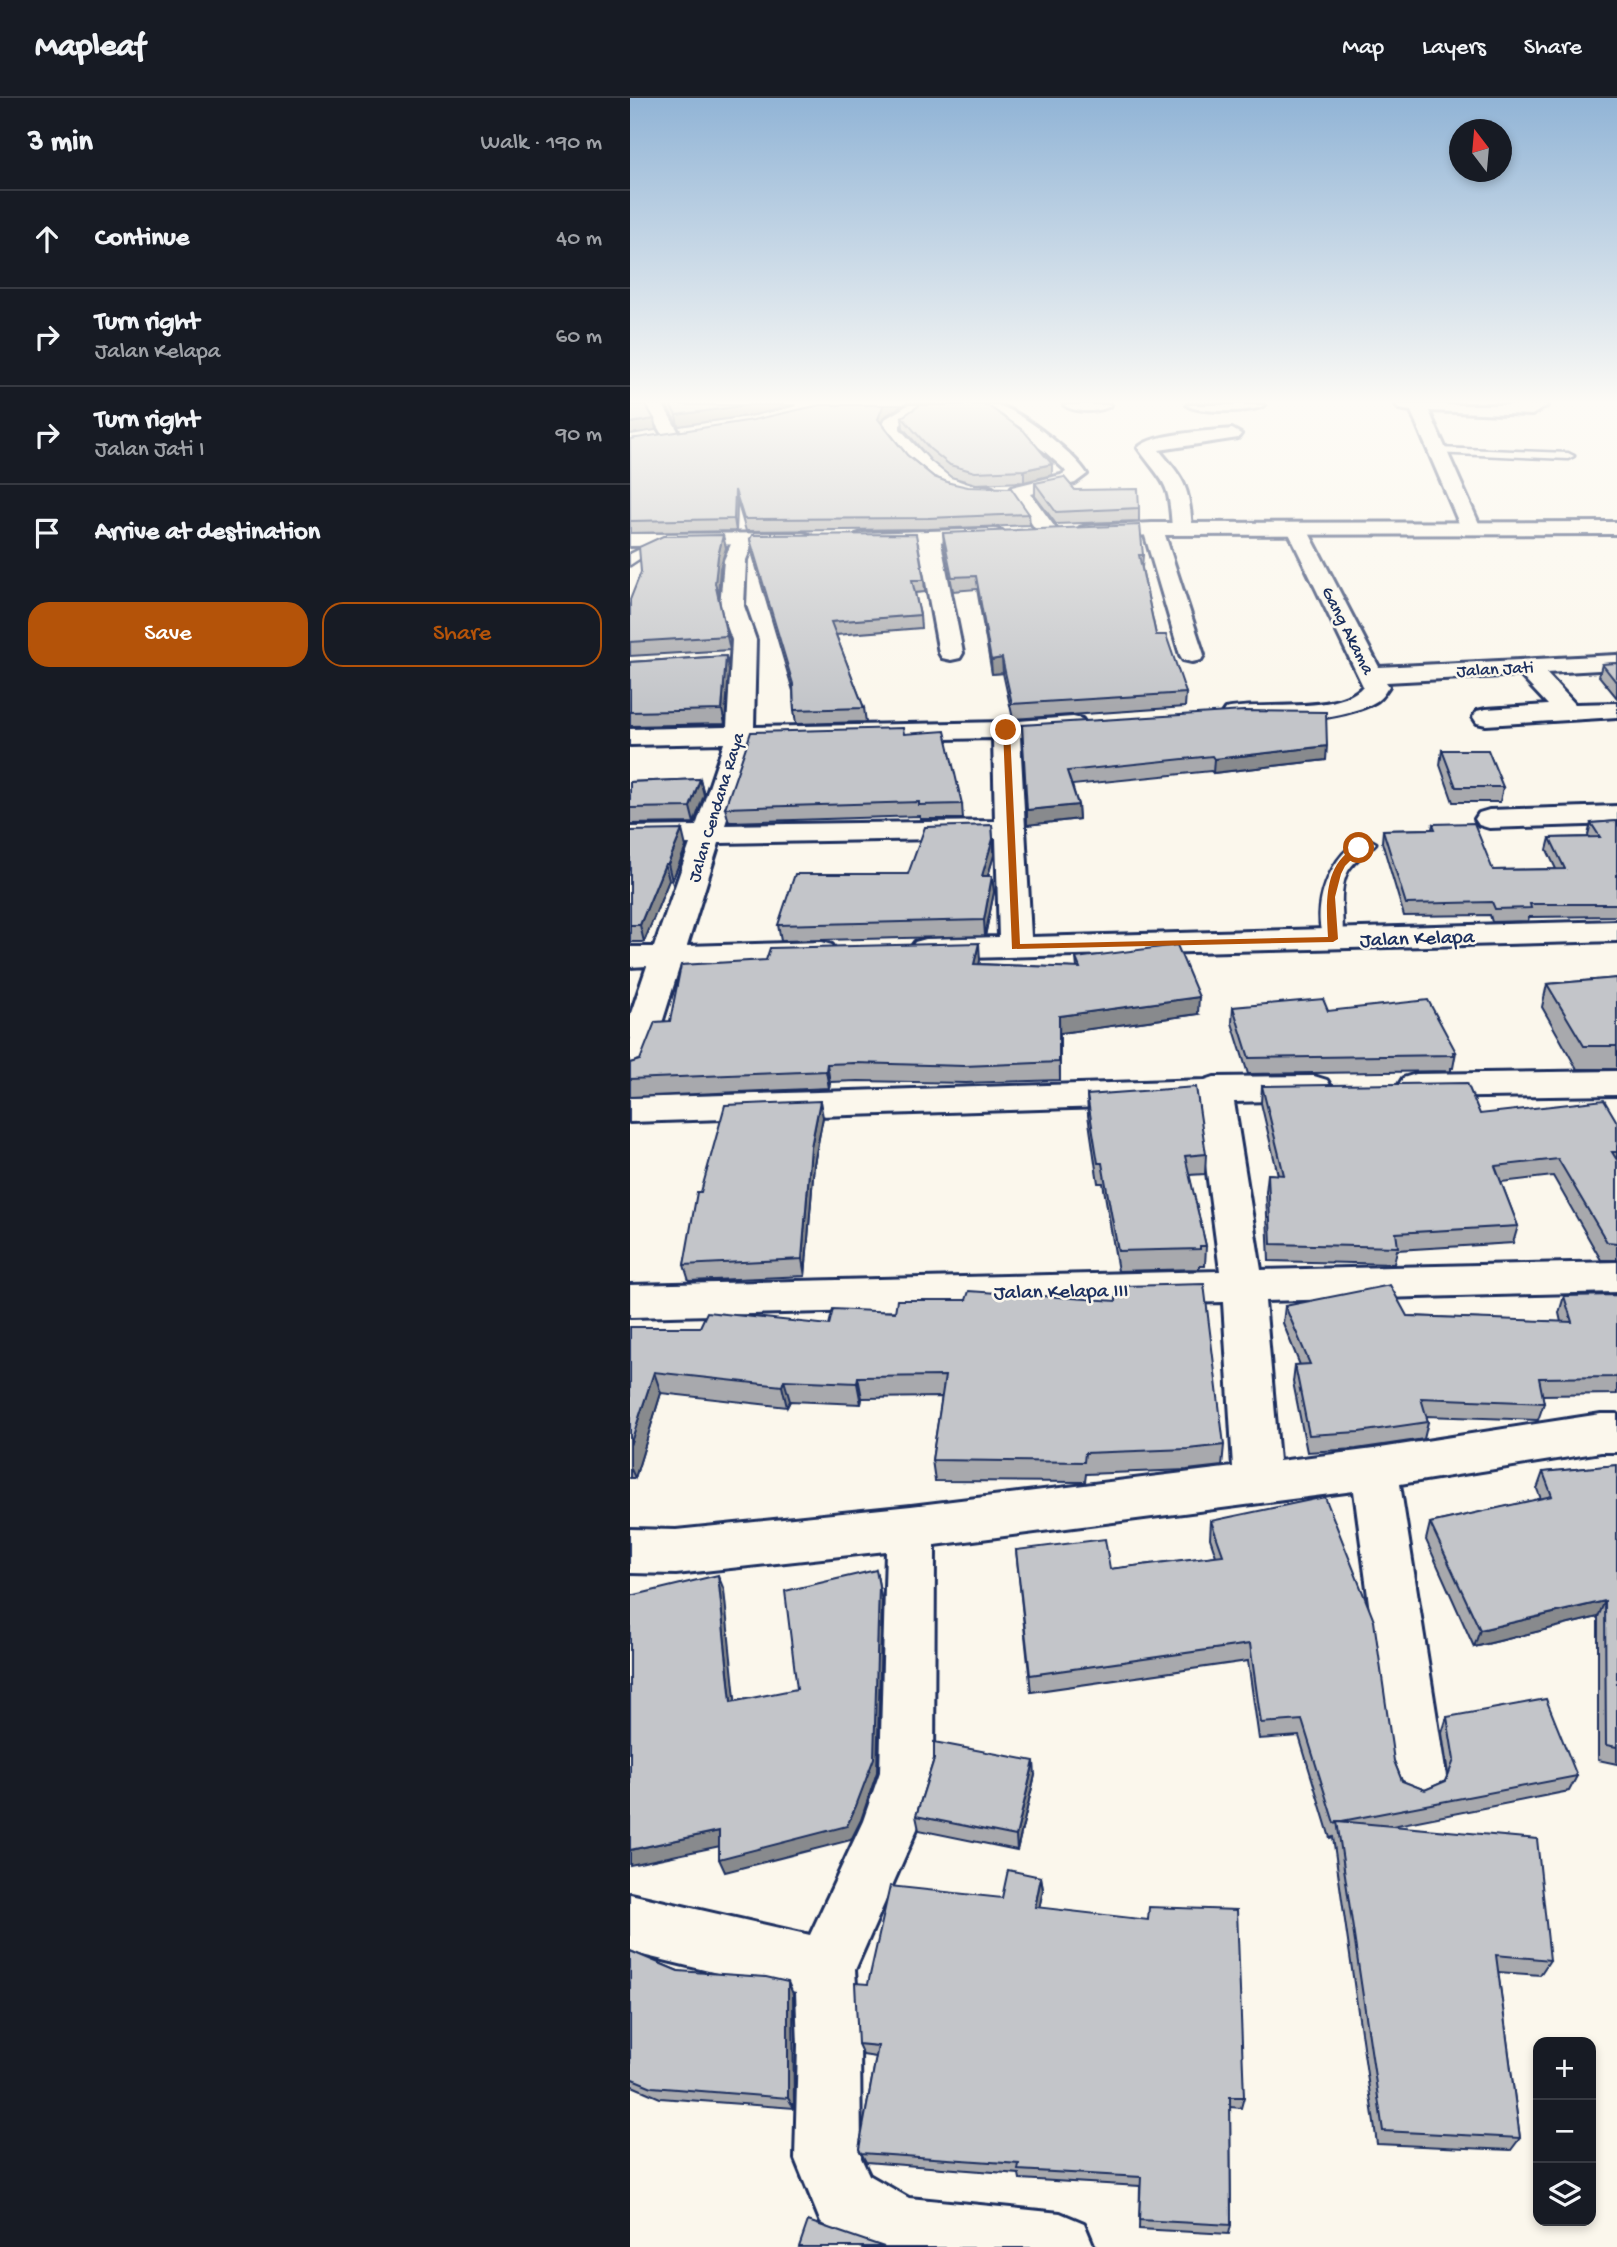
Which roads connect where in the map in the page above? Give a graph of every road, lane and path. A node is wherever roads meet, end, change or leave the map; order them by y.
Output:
1 (1029, 505) edge
2 (1181, 505) edge
3 (1461, 505) edge
4 (1297, 528) junction
5 (1471, 528) junction
6 (1617, 528) edge
7 (1153, 529) junction
8 (1182, 529) junction
9 (1048, 533) junction
10 (929, 538) junction
11 (630, 540) edge
12 (667, 540) junction
13 (743, 540) junction
14 (630, 561) edge
15 (951, 653) dead end
16 (1192, 655) dead end
17 (745, 659) junction
18 (718, 660) edge
19 (1617, 662) edge
20 (1525, 665) junction
21 (1373, 675) junction
22 (1615, 710) edge
23 (1568, 712) junction
24 (1211, 716) edge
25 (1486, 717) dead end
26 (1102, 723) edge
27 (1006, 730) junction
28 (740, 736) junction
29 (630, 737) edge
30 (1617, 815) edge
31 (1489, 819) dead end
32 (1012, 829) junction
33 (709, 834) junction
34 (630, 836) edge
35 (1367, 843) dead end
36 (1617, 931) edge
37 (1333, 939) junction
38 (1015, 947) junction
39 (890, 950) edge
40 (848, 951) edge
41 (667, 955) junction
42 (630, 957) edge
43 (630, 1068) edge
44 (1617, 1083) edge
45 (1214, 1089) junction
46 (630, 1110) edge
47 (1617, 1277) edge
48 (1243, 1285) junction
49 (630, 1301) edge
50 (1617, 1433) edge
51 (1374, 1469) junction
52 (1258, 1484) junction
53 (911, 1527) junction
54 (630, 1551) edge
55 (1419, 1776) dead end
56 (630, 1923) edge
57 (825, 1969) junction
58 (1060, 2247) edge

1 - 9 street
2 - 8 street
3 - 5 street
4 - 5 street
4 - 8 street
4 - 21 street, Gang Akama
5 - 6 street
7 - 8 street
7 - 9 street
7 - 16 street
9 - 10 street
10 - 13 street
10 - 15 street
11 - 12 street
12 - 13 street
12 - 14 lane
13 - 17 street, Jalan Cendana Raya
17 - 18 street
17 - 28 street, Jalan Cendana Raya
19 - 20 street, Jalan Jati
20 - 21 street, Jalan Jati
20 - 23 street
21 - 24 street, Gang Akama
22 - 23 street
23 - 25 street
26 - 27 street
27 - 28 street
27 - 32 street
28 - 29 street
28 - 33 street, Jalan Cendana Raya
30 - 31 street
32 - 33 street
32 - 38 street
33 - 34 street
33 - 41 street, Jalan Cendana Raya
35 - 37 lane
36 - 37 street, Jalan Kelapa
37 - 38 street, Jalan Kelapa
38 - 39 street, Jalan Kelapa
40 - 41 street
41 - 42 street
41 - 43 street, Jalan Cendana Raya
44 - 45 street
45 - 46 street
45 - 48 street
47 - 48 street, Jalan Kelapa III
48 - 49 street, Jalan Kelapa III
48 - 52 street
50 - 51 street
51 - 52 street
51 - 55 street
52 - 53 street
53 - 54 street
53 - 57 street
56 - 57 street
57 - 58 street

